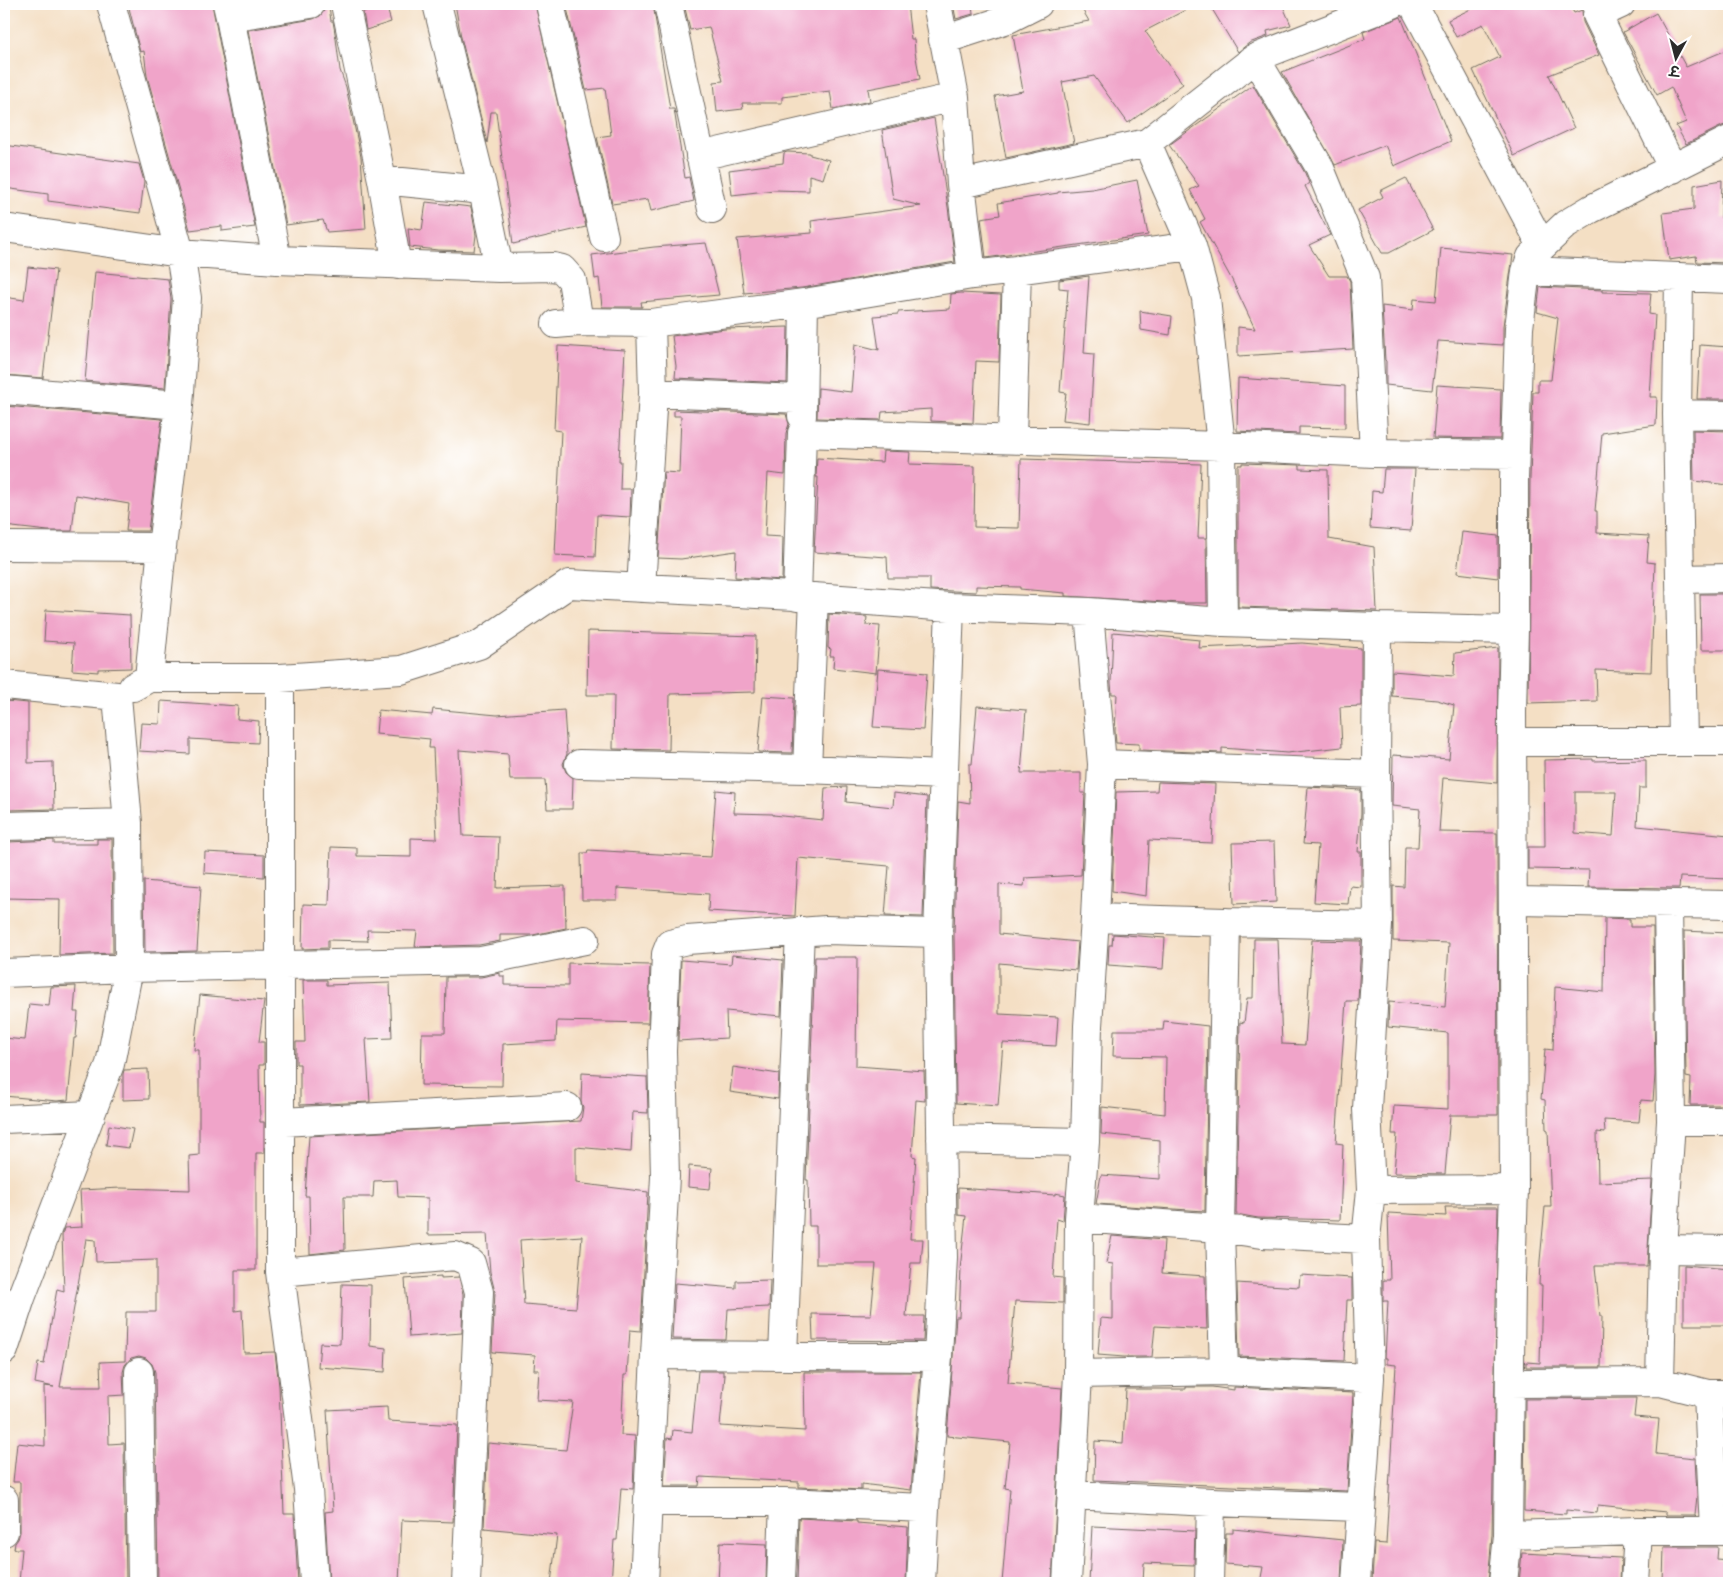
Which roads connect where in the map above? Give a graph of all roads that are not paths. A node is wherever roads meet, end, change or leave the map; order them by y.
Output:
1 (111, 4) edge
2 (311, 4) edge
3 (345, 4) edge
4 (437, 4) edge
5 (550, 4) edge
6 (668, 4) edge
7 (937, 4) edge
8 (1038, 4) edge
9 (1393, 4) edge
10 (1413, 4) edge
11 (1621, 4) edge
12 (1593, 9) edge
13 (229, 11) edge
14 (943, 40) junction
15 (1255, 58) junction
16 (955, 98) junction
17 (1729, 140) edge
18 (1147, 143) junction
19 (700, 156) junction
20 (1673, 169) junction
21 (382, 180) junction
22 (961, 184) junction
23 (483, 190) junction
24 (712, 209) dead end
25 (4, 228) edge
26 (604, 237) dead end
27 (1192, 246) junction
28 (1542, 246) junction
29 (180, 253) junction
30 (277, 260) junction
31 (397, 265) junction
32 (499, 268) junction
33 (1018, 270) junction
34 (1526, 271) junction
35 (972, 275) junction
36 (1679, 278) junction
37 (1729, 279) edge
38 (804, 303) junction
39 (651, 323) junction
40 (4, 390) edge
41 (653, 393) junction
42 (802, 399) junction
43 (179, 405) junction
44 (1677, 414) junction
45 (1729, 415) edge
46 (802, 433) junction
47 (1012, 438) junction
48 (1221, 446) junction
49 (1374, 453) junction
50 (1515, 454) junction
51 (4, 546) edge
52 (162, 547) junction
53 (1729, 578) edge
54 (1680, 579) junction
55 (641, 588) junction
56 (805, 597) junction
57 (950, 606) junction
58 (1089, 612) junction
59 (1223, 622) junction
60 (1377, 627) junction
61 (1514, 630) junction
62 (149, 678) junction
63 (280, 678) junction
64 (4, 685) edge
65 (117, 696) junction
66 (1512, 742) junction
67 (1683, 742) junction
68 (1729, 742) edge
69 (579, 764) dead end
70 (1102, 764) junction
71 (807, 769) junction
72 (1376, 774) junction
73 (944, 775) junction
74 (128, 823) junction
75 (4, 826) edge
76 (1512, 901) junction
77 (1668, 904) junction
78 (1729, 905) edge
79 (1095, 918) junction
80 (1226, 922) junction
81 (1378, 925) junction
82 (800, 931) junction
83 (938, 933) junction
84 (585, 940) dead end
85 (279, 966) junction
86 (129, 968) junction
87 (4, 973) edge
88 (567, 1107) dead end
89 (91, 1115) junction
90 (4, 1119) edge
91 (1671, 1120) junction
92 (1729, 1121) edge
93 (281, 1122) junction
94 (941, 1140) junction
95 (1085, 1142) junction
96 (1514, 1189) junction
97 (1371, 1190) junction
98 (1078, 1218) junction
99 (1220, 1228) junction
100 (1366, 1239) junction
101 (1663, 1250) junction
102 (1729, 1250) edge
103 (280, 1272) junction
104 (4, 1350) edge
105 (655, 1356) junction
106 (783, 1356) junction
107 (938, 1357) junction
108 (1224, 1371) junction
109 (139, 1372) dead end
110 (1078, 1374) junction
111 (1370, 1378) junction
112 (1660, 1382) junction
113 (1510, 1383) junction
114 (1719, 1394) edge
115 (1072, 1495) junction
116 (4, 1500) edge
117 (649, 1502) junction
118 (784, 1502) junction
119 (1212, 1502) junction
120 (1360, 1507) junction
121 (925, 1508) junction
122 (1638, 1531) junction
123 (1722, 1531) edge
124 (4, 1532) edge
125 (1508, 1535) junction
126 (142, 1583) edge
127 (314, 1583) edge
128 (466, 1583) edge
129 (644, 1583) edge
130 (781, 1583) edge
131 (921, 1583) edge
132 (1067, 1583) edge
133 (1209, 1583) edge
134 (1356, 1583) edge
135 (1503, 1583) edge
136 (1635, 1583) edge

1 - 29 street
2 - 13 street
3 - 21 street
4 - 23 street
5 - 26 street
6 - 19 street
7 - 14 street
8 - 14 street
9 - 15 street
10 - 28 street
11 - 12 street
12 - 20 street
13 - 30 street
14 - 16 street
15 - 18 street
15 - 49 street
16 - 19 street
16 - 22 street
17 - 20 street
18 - 22 street
18 - 27 street
19 - 24 street
20 - 28 street
21 - 23 street
21 - 31 street
22 - 35 street
23 - 32 street
25 - 29 street
27 - 33 street
27 - 48 street
28 - 34 street
29 - 30 street
29 - 43 street
30 - 31 street
31 - 32 street
32 - 39 street
33 - 35 street
33 - 47 street
34 - 36 street
34 - 50 street
35 - 38 street
36 - 37 street
36 - 44 street
38 - 39 street
38 - 42 street
39 - 41 street
40 - 43 street
41 - 42 street
41 - 55 street
42 - 46 street
43 - 52 street
44 - 45 street
44 - 54 street
46 - 47 street
46 - 56 street
47 - 48 street
48 - 49 street
48 - 59 street
49 - 50 street
50 - 61 street
51 - 52 street
52 - 62 street
53 - 54 street
54 - 67 street
55 - 56 street
55 - 63 street
56 - 57 street
56 - 71 street
57 - 58 street
57 - 73 street
58 - 59 street
58 - 70 street
59 - 60 street
60 - 61 street
60 - 72 street
61 - 66 street
62 - 63 street
62 - 65 street
63 - 85 street
64 - 65 street
65 - 74 street
66 - 67 street
66 - 76 street
67 - 68 street
69 - 71 street
70 - 72 street
70 - 79 street
71 - 73 street
72 - 81 street
73 - 83 street
74 - 75 street
74 - 86 street
76 - 77 street
76 - 96 street
77 - 78 street
77 - 91 street
79 - 80 street
79 - 95 street
80 - 81 street
80 - 99 street
81 - 97 street
82 - 83 street
82 - 105 street
82 - 106 street
83 - 94 street
84 - 85 street
85 - 86 street
85 - 93 street
86 - 87 street
86 - 89 street
88 - 93 street
89 - 90 street
89 - 104 street
91 - 92 street
91 - 101 street
93 - 103 street
94 - 95 street
94 - 107 street
95 - 98 street
96 - 97 street
96 - 113 street
97 - 100 street
98 - 99 street
98 - 110 street
99 - 100 street
99 - 108 street
100 - 111 street
101 - 102 street
101 - 112 street
103 - 127 street
103 - 128 street
105 - 106 street
105 - 117 street
106 - 107 street
107 - 121 street
108 - 110 street
108 - 111 street
109 - 126 street
110 - 115 street
111 - 120 street
112 - 113 street
112 - 114 street
113 - 125 street
114 - 123 street
115 - 119 street
115 - 132 street
116 - 124 street
117 - 118 street
117 - 129 street
118 - 121 street
118 - 130 street
119 - 120 street
119 - 133 street
120 - 134 street
121 - 131 street
122 - 123 street
122 - 125 street
122 - 136 street
125 - 135 street

